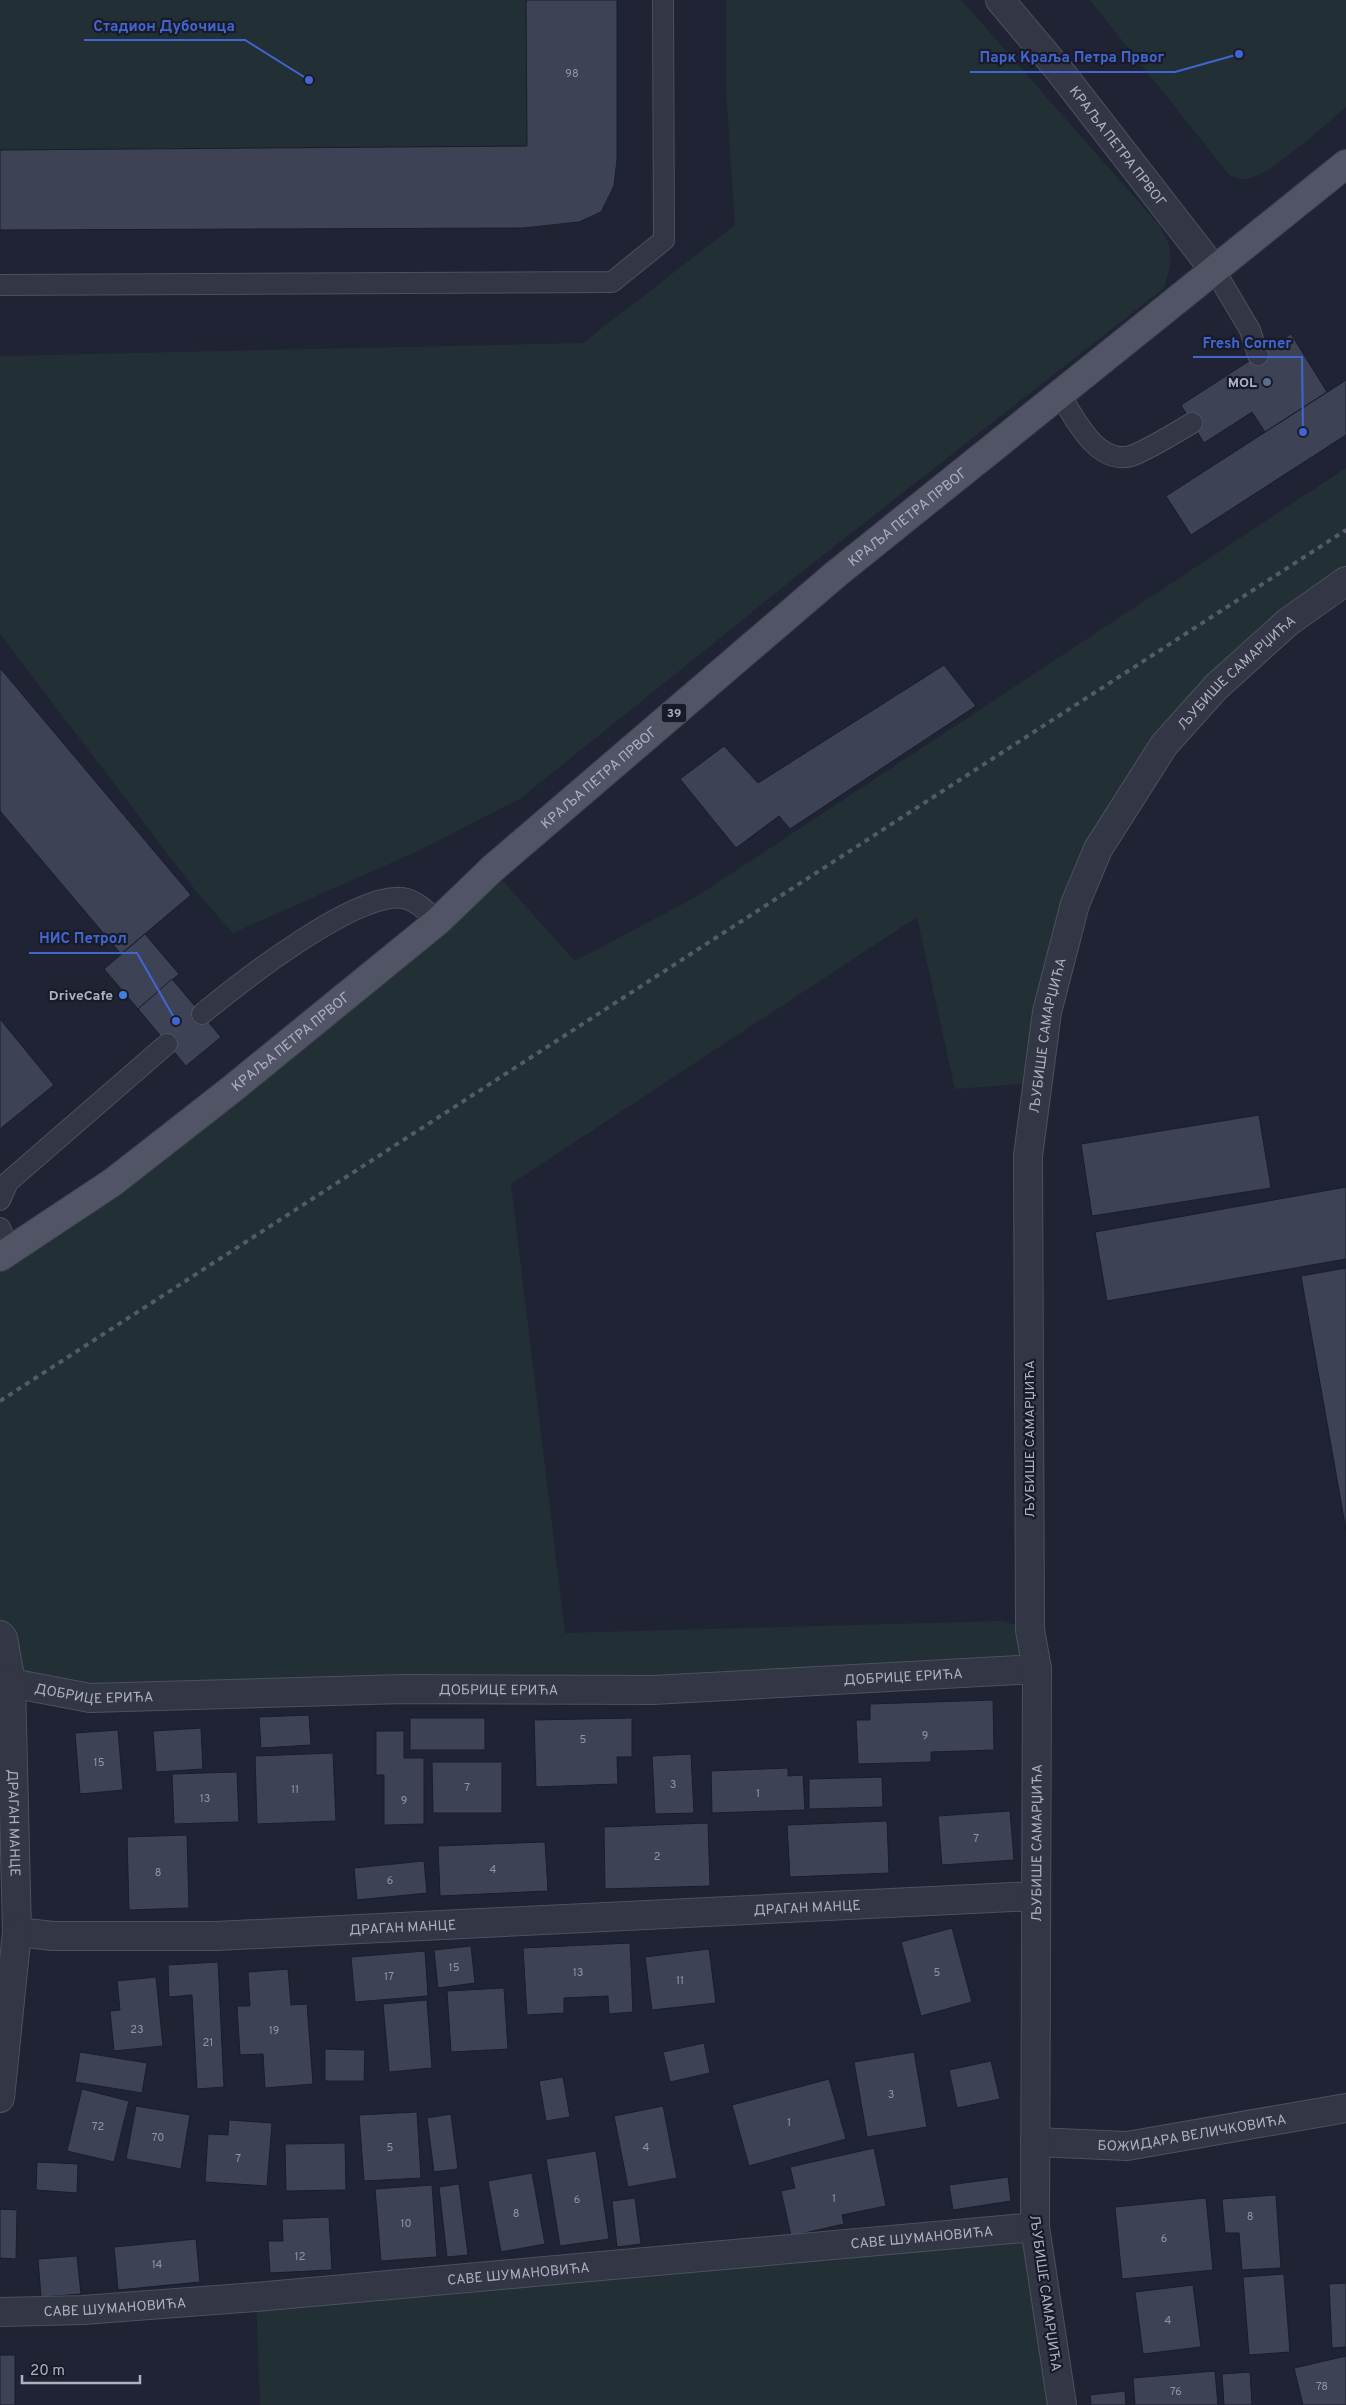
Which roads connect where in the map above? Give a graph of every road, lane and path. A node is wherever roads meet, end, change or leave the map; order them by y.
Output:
1 (663, 0) edge
2 (1000, 0) edge
3 (1346, 164) edge
4 (1215, 271) junction
5 (0, 285) edge
6 (1258, 355) dead end
7 (1060, 395) junction
8 (1192, 423) dead end
9 (1346, 581) edge
10 (438, 921) junction
11 (202, 1014) dead end
12 (167, 1044) dead end
13 (0, 1200) edge
14 (3, 1245) edge
15 (0, 1634) edge
16 (1037, 1669) junction
17 (11, 1683) junction
18 (1035, 1896) junction
19 (17, 1932) junction
20 (0, 2098) edge
21 (1346, 2108) edge
22 (1035, 2142) junction
23 (1035, 2227) junction
24 (0, 2312) edge
25 (1062, 2405) edge

1 - 5 lane
2 - 4 street, КРАЉА ПЕТРА ПРВОГ
3 - 4 main road, КРАЉА ПЕТРА ПРВОГ / 39
4 - 6 lane
4 - 7 main road, КРАЉА ПЕТРА ПРВОГ / 39
7 - 8 lane
7 - 10 main road, КРАЉА ПЕТРА ПРВОГ / 39
9 - 16 street, ЉУБИШЕ САМАРЏИЋА
10 - 11 lane
10 - 14 main road, КРАЉА ПЕТРА ПРВОГ / 39
12 - 13 lane
15 - 17 street
16 - 17 street, ДОБРИЦЕ ЕРИЋА
16 - 18 street, ЉУБИШЕ САМАРЏИЋА
17 - 19 street, ДРАГАН МАНЦЕ
18 - 19 street, ДРАГАН МАНЦЕ
18 - 22 street, ЉУБИШЕ САМАРЏИЋА
19 - 20 street
21 - 22 street, БОЖИДАРА ВЕЛИЧКОВИЋА
22 - 23 street, ЉУБИШЕ САМАРЏИЋА
23 - 24 street, САВЕ ШУМАНОВИЋА
23 - 25 street, ЉУБИШЕ САМАРЏИЋА

